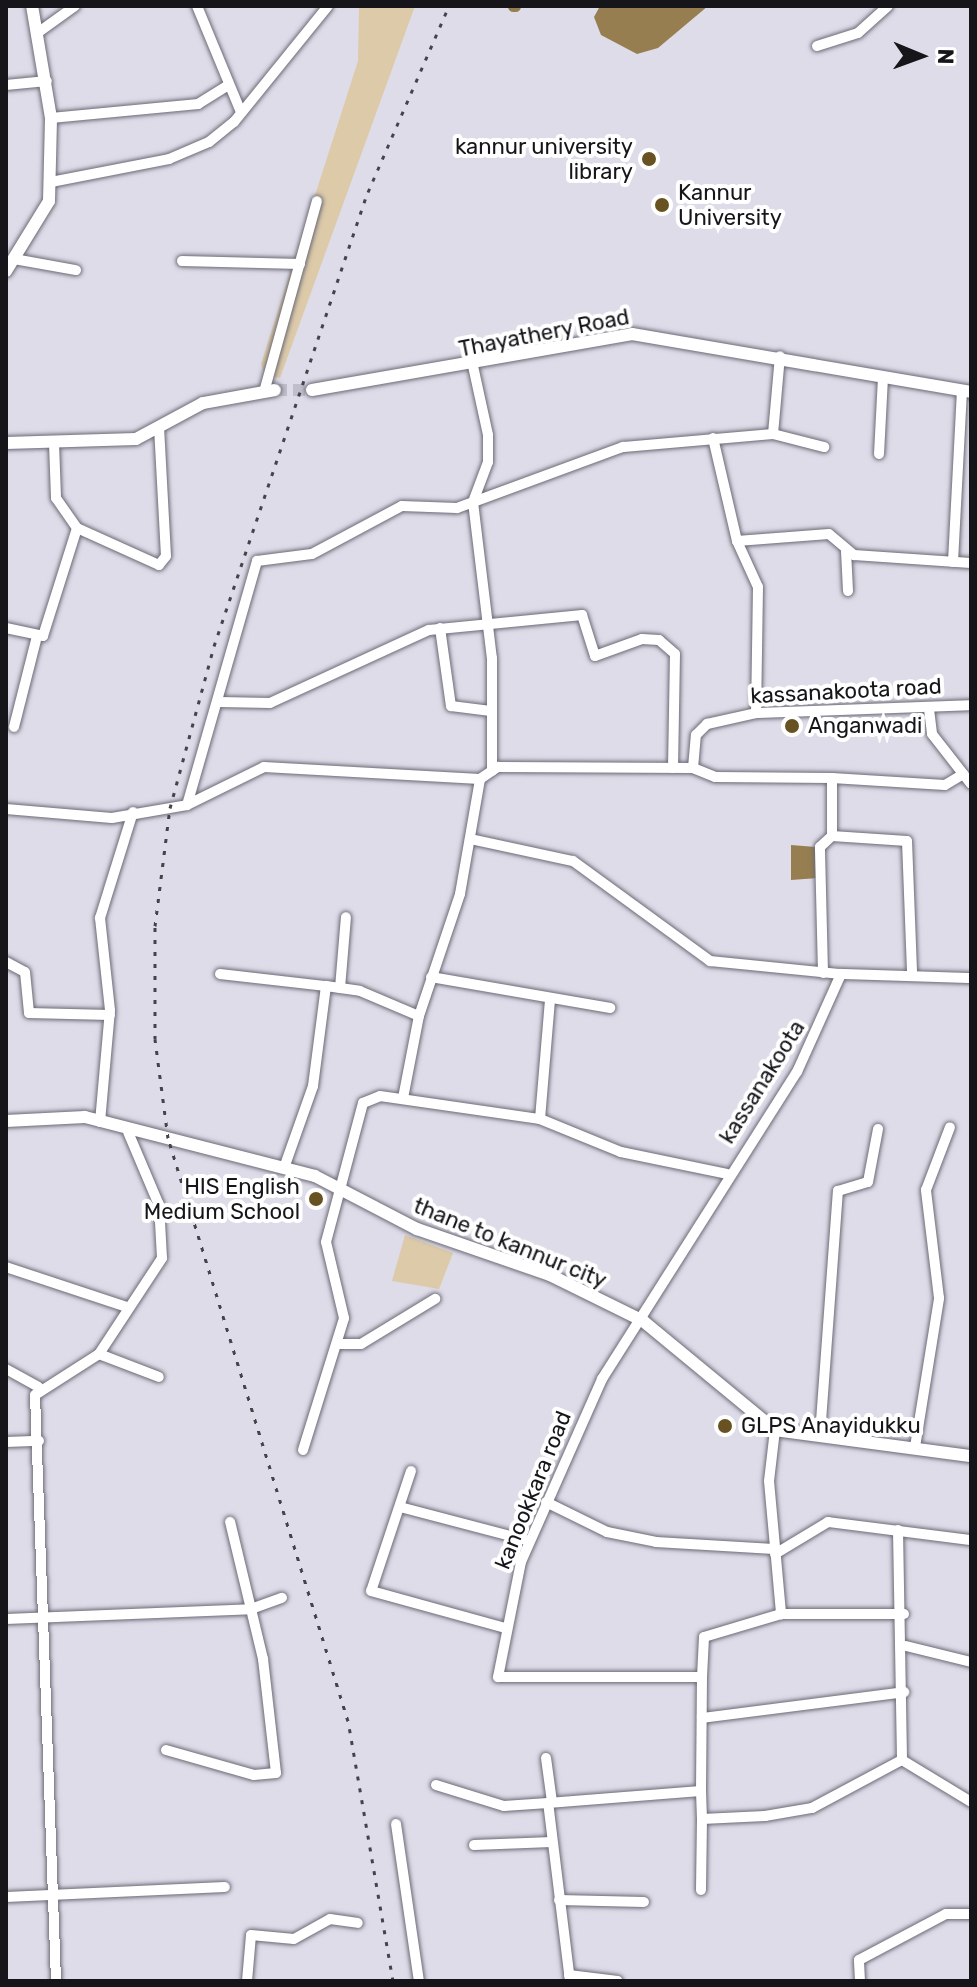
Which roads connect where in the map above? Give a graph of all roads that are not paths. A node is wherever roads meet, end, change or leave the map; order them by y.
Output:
1 (32, 6) edge
2 (75, 6) edge
3 (197, 6) edge
4 (328, 6) edge
5 (888, 6) edge
6 (36, 34) junction
7 (817, 46) dead end
8 (47, 81) junction
9 (6, 85) edge
10 (229, 85) junction
11 (241, 112) junction
12 (51, 118) junction
13 (51, 182) junction
14 (317, 201) dead end
15 (14, 259) junction
16 (182, 261) dead end
17 (300, 264) junction
18 (76, 270) dead end
19 (6, 271) edge
20 (780, 356) junction
21 (473, 366) junction
22 (883, 378) junction
23 (312, 390) tunnel mouth
24 (270, 391) joint
25 (966, 391) edge
26 (159, 427) junction
27 (773, 434) junction
28 (713, 438) junction
29 (6, 443) edge
30 (54, 443) junction
31 (824, 447) dead end
32 (879, 454) dead end
33 (473, 502) junction
34 (77, 528) junction
35 (737, 541) junction
36 (846, 551) junction
37 (953, 562) junction
38 (971, 563) edge
39 (848, 591) dead end
40 (490, 620) junction
41 (6, 628) edge
42 (440, 628) junction
43 (36, 640) junction
44 (220, 702) junction
45 (971, 705) edge
46 (929, 709) junction
47 (491, 711) junction
48 (756, 713) junction
49 (14, 727) dead end
50 (673, 768) junction
51 (693, 768) junction
52 (492, 771) junction
53 (963, 774) junction
54 (832, 778) junction
55 (480, 779) junction
56 (971, 784) edge
57 (187, 805) junction
58 (6, 809) edge
59 (133, 812) junction
60 (832, 836) junction
61 (470, 839) junction
62 (346, 917) dead end
63 (6, 962) edge
64 (823, 973) junction
65 (220, 974) dead end
66 (841, 974) junction
67 (912, 974) junction
68 (431, 977) junction
69 (971, 978) edge
70 (326, 986) junction
71 (340, 988) junction
72 (550, 1001) junction
73 (610, 1008) dead end
74 (110, 1015) junction
75 (419, 1016) junction
76 (403, 1098) junction
77 (540, 1119) junction
78 (6, 1121) edge
79 (100, 1122) junction
80 (950, 1127) dead end
81 (878, 1129) dead end
82 (128, 1132) junction
83 (284, 1168) junction
84 (727, 1174) junction
85 (339, 1188) junction
86 (6, 1267) edge
87 (435, 1299) dead end
88 (127, 1307) junction
89 (643, 1321) junction
90 (337, 1344) junction
91 (99, 1354) junction
92 (6, 1369) edge
93 (159, 1377) dead end
94 (38, 1387) junction
95 (775, 1430) junction
96 (820, 1435) junction
97 (39, 1441) junction
98 (6, 1442) edge
99 (915, 1447) junction
100 (303, 1450) dead end
101 (971, 1456) edge
102 (411, 1471) dead end
103 (546, 1502) junction
104 (400, 1507) junction
105 (230, 1522) dead end
106 (898, 1530) junction
107 (971, 1540) edge
108 (530, 1541) junction
109 (774, 1552) junction
110 (282, 1598) dead end
111 (251, 1609) junction
112 (781, 1614) junction
113 (904, 1614) junction
114 (6, 1619) edge
115 (47, 1619) junction
116 (505, 1628) junction
117 (906, 1646) junction
118 (971, 1662) edge
119 (702, 1677) junction
120 (904, 1692) junction
121 (702, 1718) junction
122 (166, 1750) dead end
123 (546, 1758) dead end
124 (902, 1760) junction
125 (436, 1785) dead end
126 (701, 1791) junction
127 (550, 1802) junction
128 (971, 1802) edge
129 (702, 1819) junction
130 (396, 1824) dead end
131 (552, 1842) junction
132 (474, 1845) dead end
133 (225, 1887) dead end
134 (701, 1890) dead end
135 (56, 1895) junction
136 (6, 1897) edge
137 (559, 1900) junction
138 (644, 1902) dead end
139 (971, 1914) edge
140 (358, 1923) dead end
141 (570, 1978) edge
142 (56, 1981) edge
143 (247, 1981) edge
144 (419, 1981) edge
145 (618, 1981) edge
146 (860, 1981) edge

1 - 6 street
2 - 6 street
3 - 10 street
4 - 11 street
5 - 7 street
6 - 8 street
8 - 9 street
8 - 12 street
10 - 11 street
10 - 12 street
11 - 13 street
12 - 13 street
13 - 15 street
14 - 17 street
15 - 18 street
15 - 19 street
16 - 17 street
17 - 24 street
20 - 21 street, Thayathery Road
20 - 22 street, Thayathery Road
20 - 27 street
21 - 23 street, Thayathery Road
21 - 33 street
22 - 25 street, Thayathery Road
22 - 32 street
24 - 26 street
25 - 37 street
26 - 30 street
26 - 34 street
27 - 28 street
27 - 31 street
28 - 33 street
28 - 35 street
29 - 30 street
30 - 34 street
33 - 40 street
33 - 44 street
34 - 43 street
35 - 36 street
35 - 48 street
36 - 37 street
36 - 39 street
37 - 38 street
40 - 42 street
40 - 47 street
40 - 50 street
41 - 43 street
42 - 44 street
42 - 47 street
43 - 49 street
44 - 57 street
45 - 46 street, kassanakoota road
46 - 48 street, kassanakoota road
46 - 53 street
47 - 52 street
48 - 51 street, kassanakoota road
50 - 51 street
50 - 52 street
51 - 54 street
52 - 55 street
53 - 54 street
53 - 56 street
54 - 60 street
55 - 57 street
55 - 61 street
57 - 59 street
58 - 59 street
59 - 74 street
60 - 64 street
60 - 67 street
61 - 64 street
61 - 68 street
62 - 71 street
63 - 74 street
64 - 66 street
65 - 70 street
66 - 67 street
66 - 84 street, kassanakoota
67 - 69 street
68 - 72 street
68 - 75 street
70 - 71 street
70 - 83 street
71 - 75 street
72 - 73 street
72 - 77 street
74 - 79 street
75 - 76 street
76 - 77 street
76 - 85 street
77 - 84 street
78 - 79 street, thane to kannur city
79 - 82 street, thane to kannur city
80 - 99 street
81 - 96 street
82 - 83 street, thane to kannur city
82 - 88 street
83 - 85 street, thane to kannur city
84 - 89 street, kassanakoota
85 - 89 street, thane to kannur city
85 - 90 street
86 - 88 street
87 - 90 street
88 - 91 street
89 - 95 street, thane to kannur city
89 - 103 street, kanookkara road
90 - 100 street
91 - 93 street
91 - 94 street
92 - 94 street
94 - 97 street
95 - 96 street
95 - 109 street
96 - 99 street
97 - 98 street
97 - 115 street
99 - 101 street
102 - 104 street
103 - 108 street, kanookkara road
103 - 109 street
104 - 108 street
104 - 116 street
105 - 111 street
106 - 107 street
106 - 109 street
106 - 113 street
108 - 116 street, kanookkara road
109 - 112 street
110 - 111 street
111 - 115 street
111 - 122 street
112 - 113 street
112 - 119 street
113 - 117 street
114 - 115 street
115 - 135 street
116 - 119 street, kanookkara road
117 - 118 street
117 - 120 street
119 - 121 street
120 - 121 street
120 - 124 street
121 - 126 street
123 - 127 street
124 - 128 street
124 - 129 street
125 - 127 street
126 - 127 street
126 - 129 street
127 - 131 street
129 - 134 street
130 - 144 street
131 - 132 street
131 - 137 street
133 - 135 street
135 - 136 street
135 - 142 street
137 - 138 street
137 - 141 street
139 - 146 street
140 - 143 street
141 - 145 street

